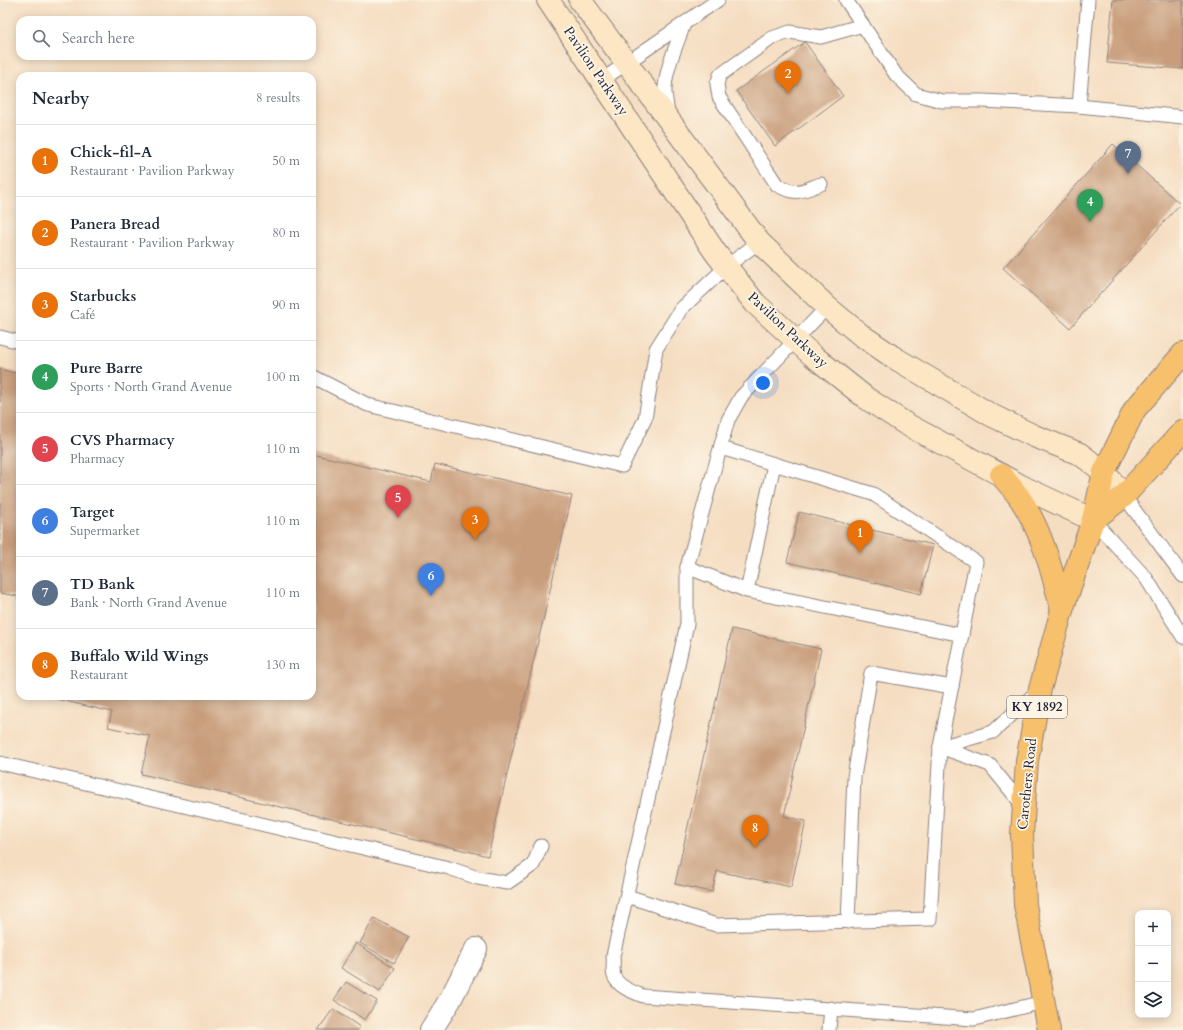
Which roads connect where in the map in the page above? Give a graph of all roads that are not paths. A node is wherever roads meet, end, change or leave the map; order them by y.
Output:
1 (548, 0) edge
2 (580, 0) edge
3 (718, 0) edge
4 (846, 0) edge
5 (1088, 0) edge
6 (684, 24) junction
7 (863, 25) junction
8 (627, 63) junction
9 (602, 80) junction
10 (1079, 106) junction
11 (1183, 117) edge
12 (669, 120) junction
13 (820, 184) dead end
14 (759, 242) junction
15 (727, 266) junction
16 (826, 307) junction
17 (0, 337) edge
18 (796, 340) junction
19 (16, 341) edge
20 (1183, 354) edge
21 (316, 378) edge
22 (1183, 431) edge
23 (721, 448) junction
24 (774, 464) junction
25 (1104, 472) junction
26 (1001, 475) junction
27 (1124, 496) junction
28 (1093, 520) junction
29 (687, 567) junction
30 (1183, 576) edge
31 (747, 590) junction
32 (1062, 610) junction
33 (962, 635) junction
34 (1183, 637) edge
35 (952, 687) junction
36 (1040, 689) junction
37 (940, 747) junction
38 (0, 763) edge
39 (1024, 807) junction
40 (541, 846) dead end
41 (627, 896) junction
42 (848, 922) junction
43 (476, 949) dead end
44 (1043, 1002) junction
45 (830, 1008) junction
46 (431, 1030) edge
47 (830, 1030) edge
48 (1049, 1030) edge

1 - 9 main road, Pavilion Parkway
2 - 8 main road, Pavilion Parkway
3 - 6 lane
4 - 7 lane
5 - 10 lane
6 - 8 lane
6 - 12 lane
7 - 10 lane
7 - 13 lane
8 - 9 lane
8 - 12 main road, Pavilion Parkway
9 - 15 main road, Pavilion Parkway
10 - 11 lane
12 - 14 main road, Pavilion Parkway
14 - 15 lane
14 - 16 main road, Pavilion Parkway
15 - 18 main road, Pavilion Parkway
15 - 21 lane
16 - 18 lane
16 - 25 main road, Pavilion Parkway
17 - 19 lane
18 - 23 lane
18 - 26 main road, Pavilion Parkway
20 - 25 main road, KY 1892
22 - 27 main road
23 - 24 lane
23 - 29 lane
24 - 31 lane
24 - 33 lane
25 - 27 main road, Pavilion Parkway
25 - 28 main road, KY 1892
26 - 28 main road, Pavilion Parkway
26 - 32 main road
27 - 28 main road
27 - 30 lane
28 - 32 main road, Carothers Road / KY 1892
28 - 34 lane
29 - 31 lane
29 - 41 lane
31 - 33 lane
32 - 36 main road, Carothers Road / KY 1892
33 - 35 lane
35 - 37 lane
35 - 42 lane
36 - 37 lane
36 - 39 main road, Carothers Road / KY 1892
37 - 39 lane
37 - 42 lane
38 - 40 lane
39 - 44 main road, Carothers Road / KY 1892
41 - 42 lane
41 - 45 lane
43 - 46 street
44 - 45 lane
44 - 48 main road, Carothers Road / KY 1892
45 - 47 lane

